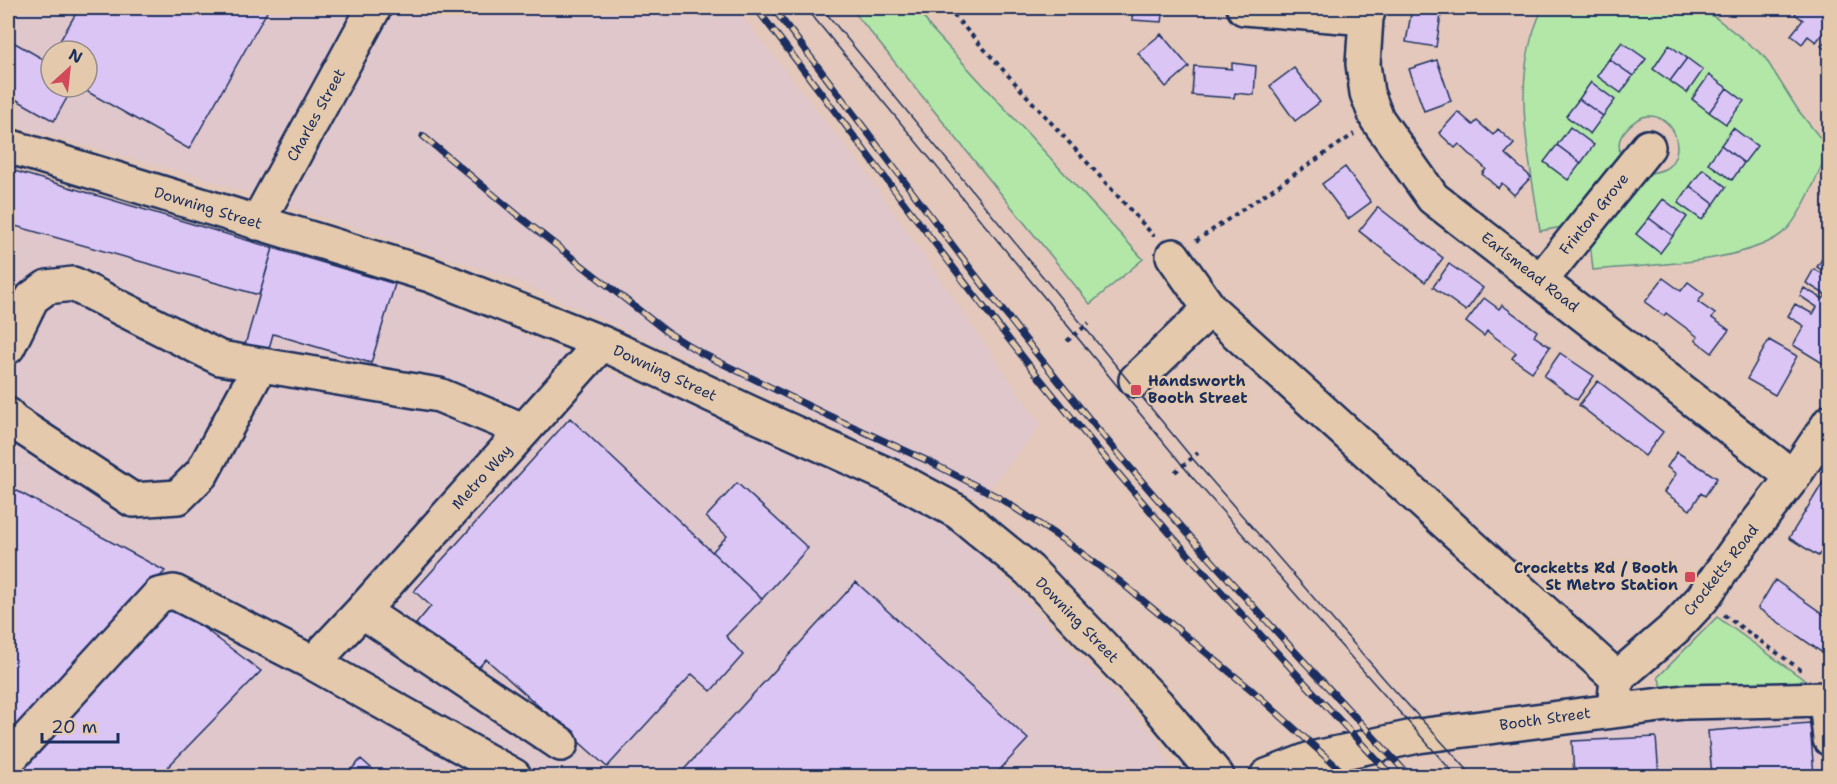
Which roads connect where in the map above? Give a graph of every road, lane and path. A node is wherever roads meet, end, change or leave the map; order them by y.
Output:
1 (375, 8) edge
2 (948, 8) edge
3 (1244, 8) edge
4 (1368, 13) edge
5 (1377, 119) junction
6 (8, 146) edge
7 (1648, 147) dead end
8 (258, 223) junction
9 (1173, 256) junction
10 (1541, 280) junction
11 (1210, 309) junction
12 (1089, 323) dead end
13 (1067, 341) dead end
14 (602, 343) junction
15 (8, 347) edge
16 (260, 366) junction
17 (1136, 380) dead end
18 (8, 415) edge
19 (1830, 422) edge
20 (523, 430) junction
21 (1198, 453) dead end
22 (1175, 472) dead end
23 (1793, 477) junction
24 (1702, 599) junction
25 (362, 611) junction
26 (313, 663) junction
27 (1615, 694) junction
28 (1828, 699) edge
29 (1830, 739) edge
30 (561, 744) dead end
31 (8, 760) edge
32 (514, 777) edge
33 (1217, 777) edge
34 (1267, 777) edge

1 - 8 street, Charles Street
2 - 9 path
3 - 4 street
4 - 5 street, Earlsmead Road
5 - 9 path
5 - 10 street, Earlsmead Road
6 - 8 street, Downing Street
7 - 10 street, Frinton Grove
8 - 14 street, Downing Street
9 - 11 street
10 - 23 street, Earlsmead Road
11 - 17 street
11 - 27 street
12 - 13 path
14 - 20 street, Metro Way
14 - 33 street, Downing Street
15 - 16 street
16 - 18 street
16 - 20 street
19 - 23 street, Crocketts Road
20 - 25 street, Metro Way
21 - 22 path
23 - 24 street, Crocketts Road
24 - 27 street, Crocketts Road
24 - 28 path
25 - 26 street, Metro Way
25 - 30 street
26 - 31 street
26 - 32 street
27 - 28 street, Booth Street
27 - 34 street, Booth Street
28 - 29 street

